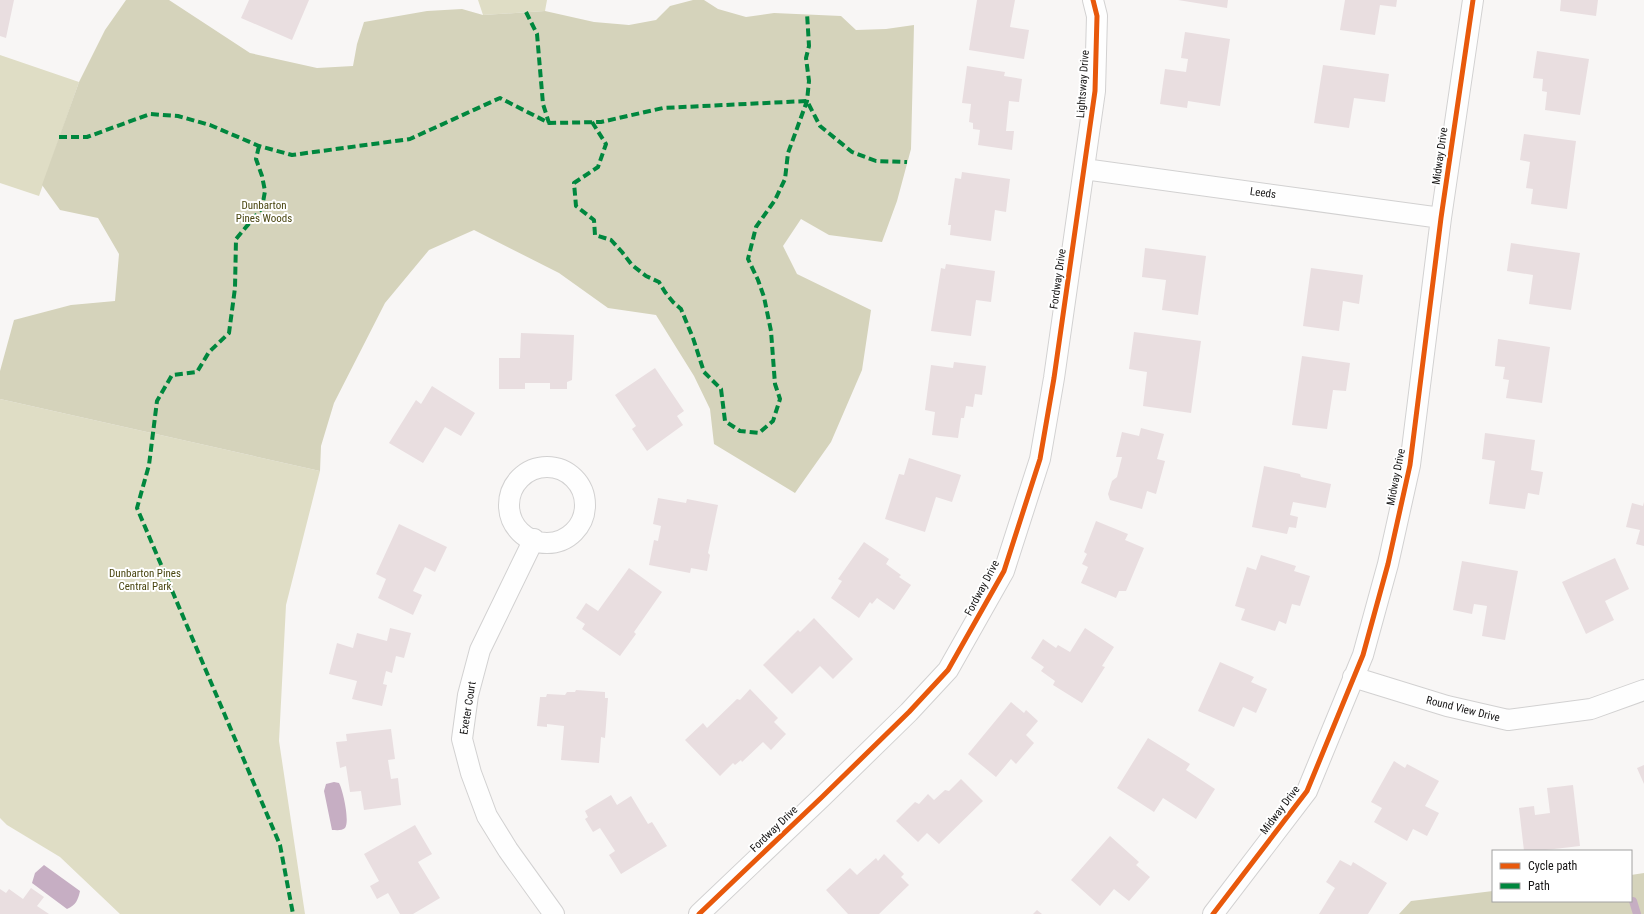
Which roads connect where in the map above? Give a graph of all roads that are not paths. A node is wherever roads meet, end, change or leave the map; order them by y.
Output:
1 (1093, 0) edge
2 (1473, 0) edge
3 (1084, 169) junction
4 (1441, 218) junction
5 (534, 538) dead end
6 (1353, 677) junction
7 (1644, 690) edge
8 (554, 914) edge
9 (699, 914) edge
10 (1213, 914) edge

1 - 3 street, Lightsway Drive
2 - 4 street, Midway Drive
3 - 4 street, Leeds
3 - 9 street, Fordway Drive
4 - 6 street, Midway Drive
5 - 8 street, Exeter Court
6 - 7 street, Round View Drive
6 - 10 street, Midway Drive

